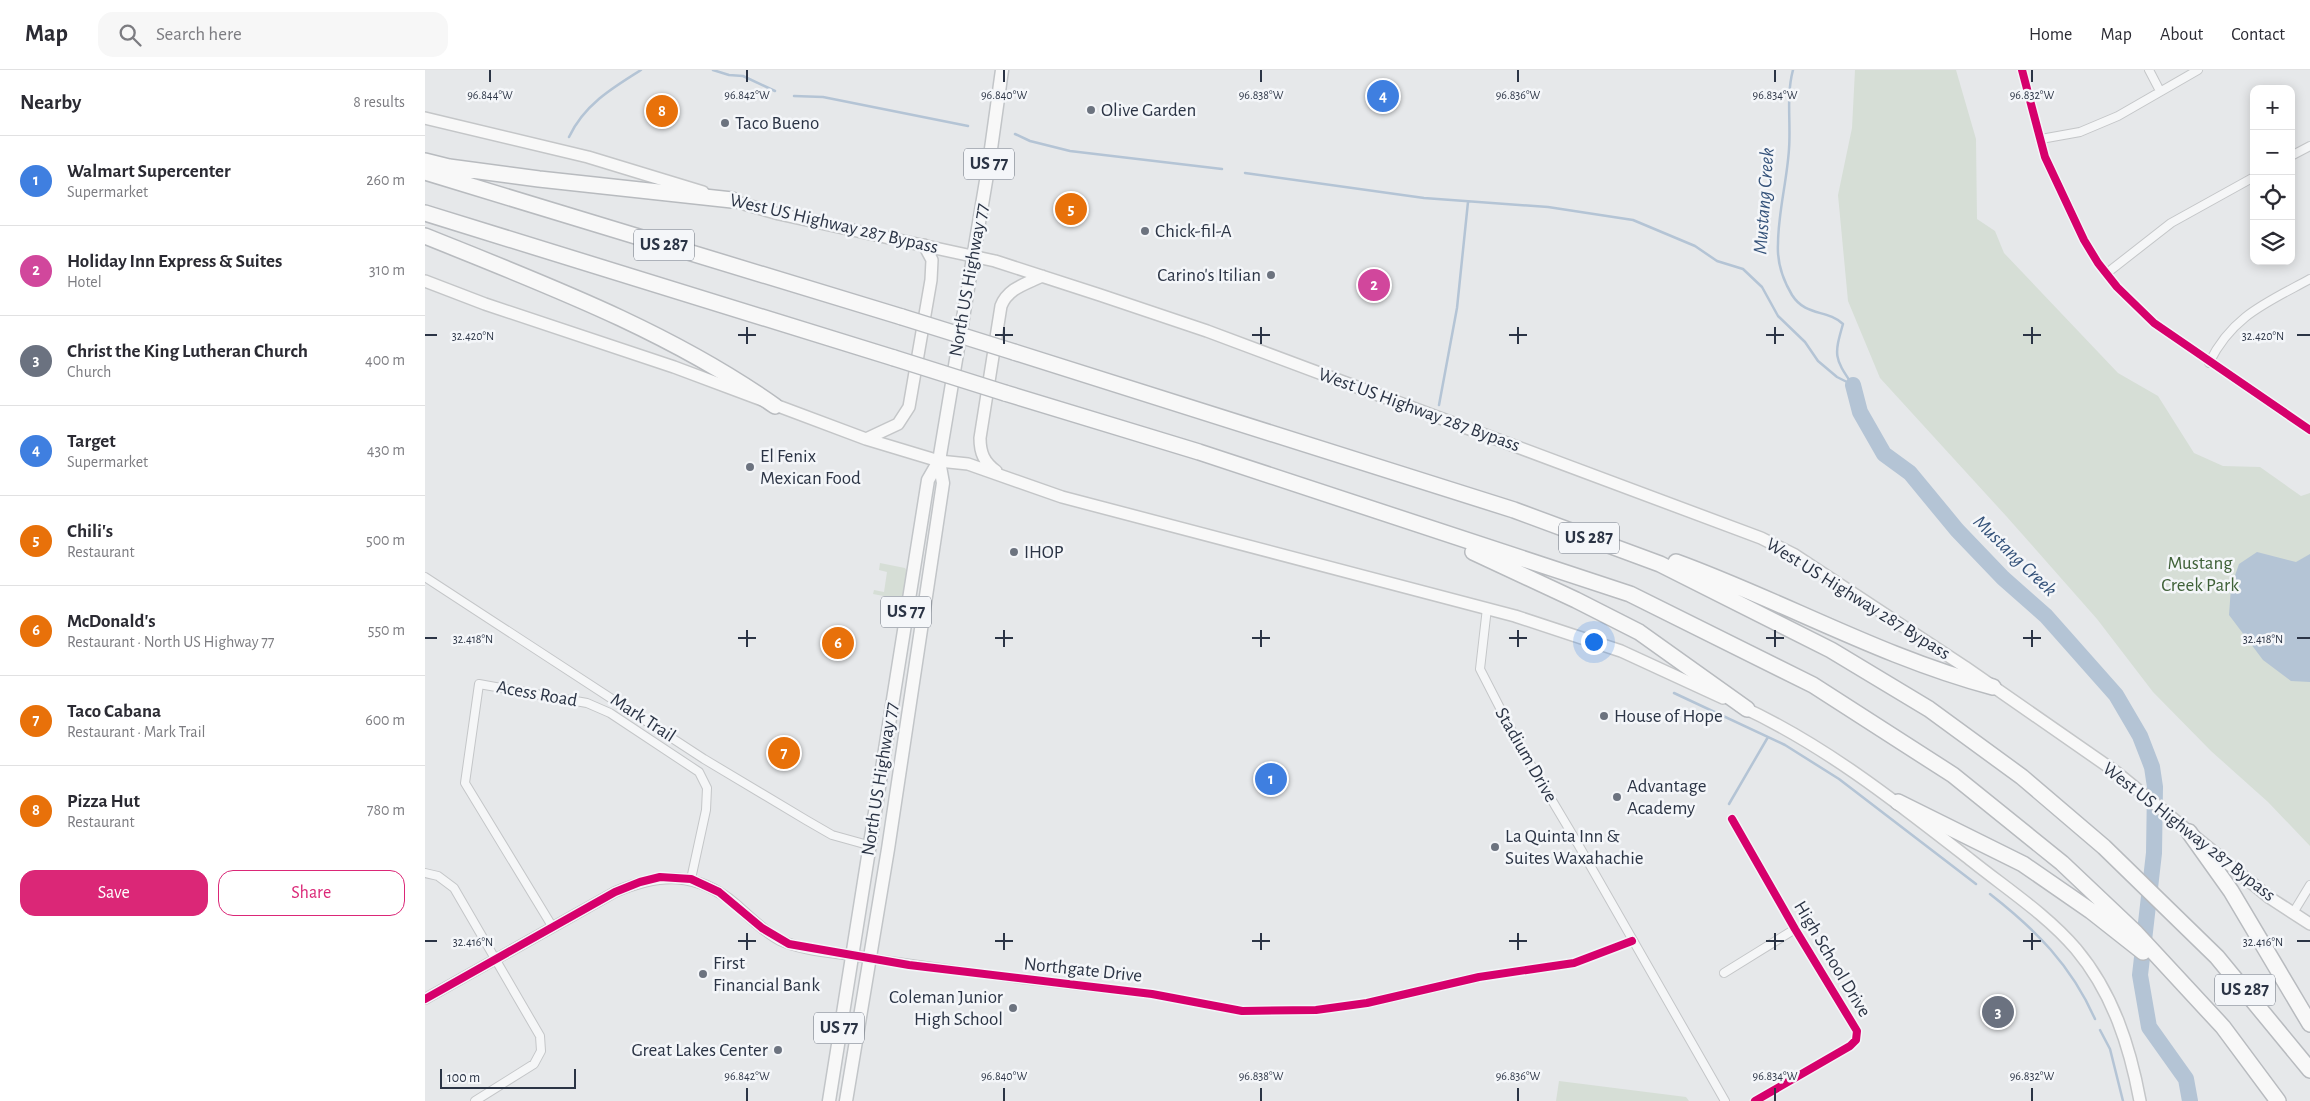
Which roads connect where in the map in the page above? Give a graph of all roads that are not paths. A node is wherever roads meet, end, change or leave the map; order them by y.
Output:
1 (1002, 70) edge
2 (2022, 70) edge
3 (2149, 70) edge
4 (2198, 70) edge
5 (2160, 91) junction
6 (425, 118) edge
7 (2041, 139) junction
8 (2310, 146) edge
9 (2295, 154) edge
10 (425, 161) edge
11 (425, 172) edge
12 (2250, 179) edge
13 (732, 200) junction
14 (425, 213) edge
15 (425, 236) edge
16 (924, 245) junction
17 (973, 257) junction
18 (2107, 273) junction
19 (1042, 276) junction
20 (2310, 279) edge
21 (425, 281) edge
22 (2209, 363) junction
23 (775, 406) junction
24 (2309, 428) edge
25 (866, 439) junction
26 (939, 461) junction
27 (1001, 474) junction
28 (1425, 527) junction
29 (1639, 556) junction
30 (425, 577) edge
31 (1487, 608) junction
32 (1993, 687) junction
33 (1747, 709) junction
34 (881, 766) junction
35 (900, 772) junction
36 (1898, 802) junction
37 (1732, 820) dead end
38 (2185, 828) junction
39 (868, 845) junction
40 (425, 873) edge
41 (691, 880) junction
42 (2310, 885) edge
43 (2293, 913) junction
44 (2310, 924) edge
45 (552, 926) junction
46 (1795, 929) junction
47 (1632, 941) junction
48 (853, 955) junction
49 (869, 958) junction
50 (496, 959) junction
51 (1724, 973) dead end
52 (2176, 978) junction
53 (425, 999) edge
54 (2310, 1024) edge
55 (2310, 1070) edge
56 (475, 1101) edge
57 (829, 1101) edge
58 (846, 1101) edge
59 (1725, 1101) edge
60 (1755, 1101) edge
61 (2141, 1101) edge
62 (2278, 1101) edge

1 - 17 main road, North US Highway 77 / US 77
2 - 7 street
3 - 5 street
4 - 5 street
5 - 7 street
6 - 13 main road, West US Highway 287 Bypass
7 - 18 street
8 - 9 street
10 - 13 highway
11 - 29 highway, US 287, bridge
12 - 18 street
13 - 16 main road, West US Highway 287 Bypass
14 - 28 highway, US 287, bridge
15 - 23 highway
16 - 17 main road, West US Highway 287 Bypass
16 - 25 main road
17 - 19 main road, West US Highway 287 Bypass
17 - 26 main road, North US Highway 77 / US 77
18 - 22 street
19 - 27 main road
19 - 32 main road, West US Highway 287 Bypass
20 - 22 street
21 - 23 main road
22 - 24 street
23 - 25 main road
25 - 26 main road
26 - 27 main road
26 - 34 main road, North US Highway 77 / US 77
26 - 35 main road, North US Highway 77 / US 77
27 - 31 main road
28 - 33 highway
28 - 52 highway, US 287
29 - 32 highway
29 - 55 highway, US 287
30 - 39 street, Mark Trail
31 - 33 main road
31 - 47 street, Stadium Drive
32 - 38 main road, West US Highway 287 Bypass
33 - 36 main road
34 - 35 main road
34 - 39 main road, North US Highway 77 / US 77
35 - 49 main road, North US Highway 77 / US 77
36 - 52 highway
36 - 61 main road
37 - 46 street, High School Drive
38 - 43 main road, West US Highway 287 Bypass
38 - 54 highway
39 - 48 main road, North US Highway 77 / US 77
40 - 50 street
41 - 45 street, Northgate Drive
41 - 45 street, Acess Road
41 - 48 street, Northgate Drive
42 - 43 street
43 - 44 main road, West US Highway 287 Bypass
45 - 50 street, Northgate Drive
46 - 51 street
46 - 60 street, High School Drive
47 - 49 street, Northgate Drive
47 - 59 street, Stadium Drive
48 - 49 street, Northgate Drive
48 - 57 main road, North US Highway 77 / US 77
49 - 58 main road, North US Highway 77 / US 77
50 - 53 street, Northgate Drive
50 - 56 street
52 - 62 highway, US 287

